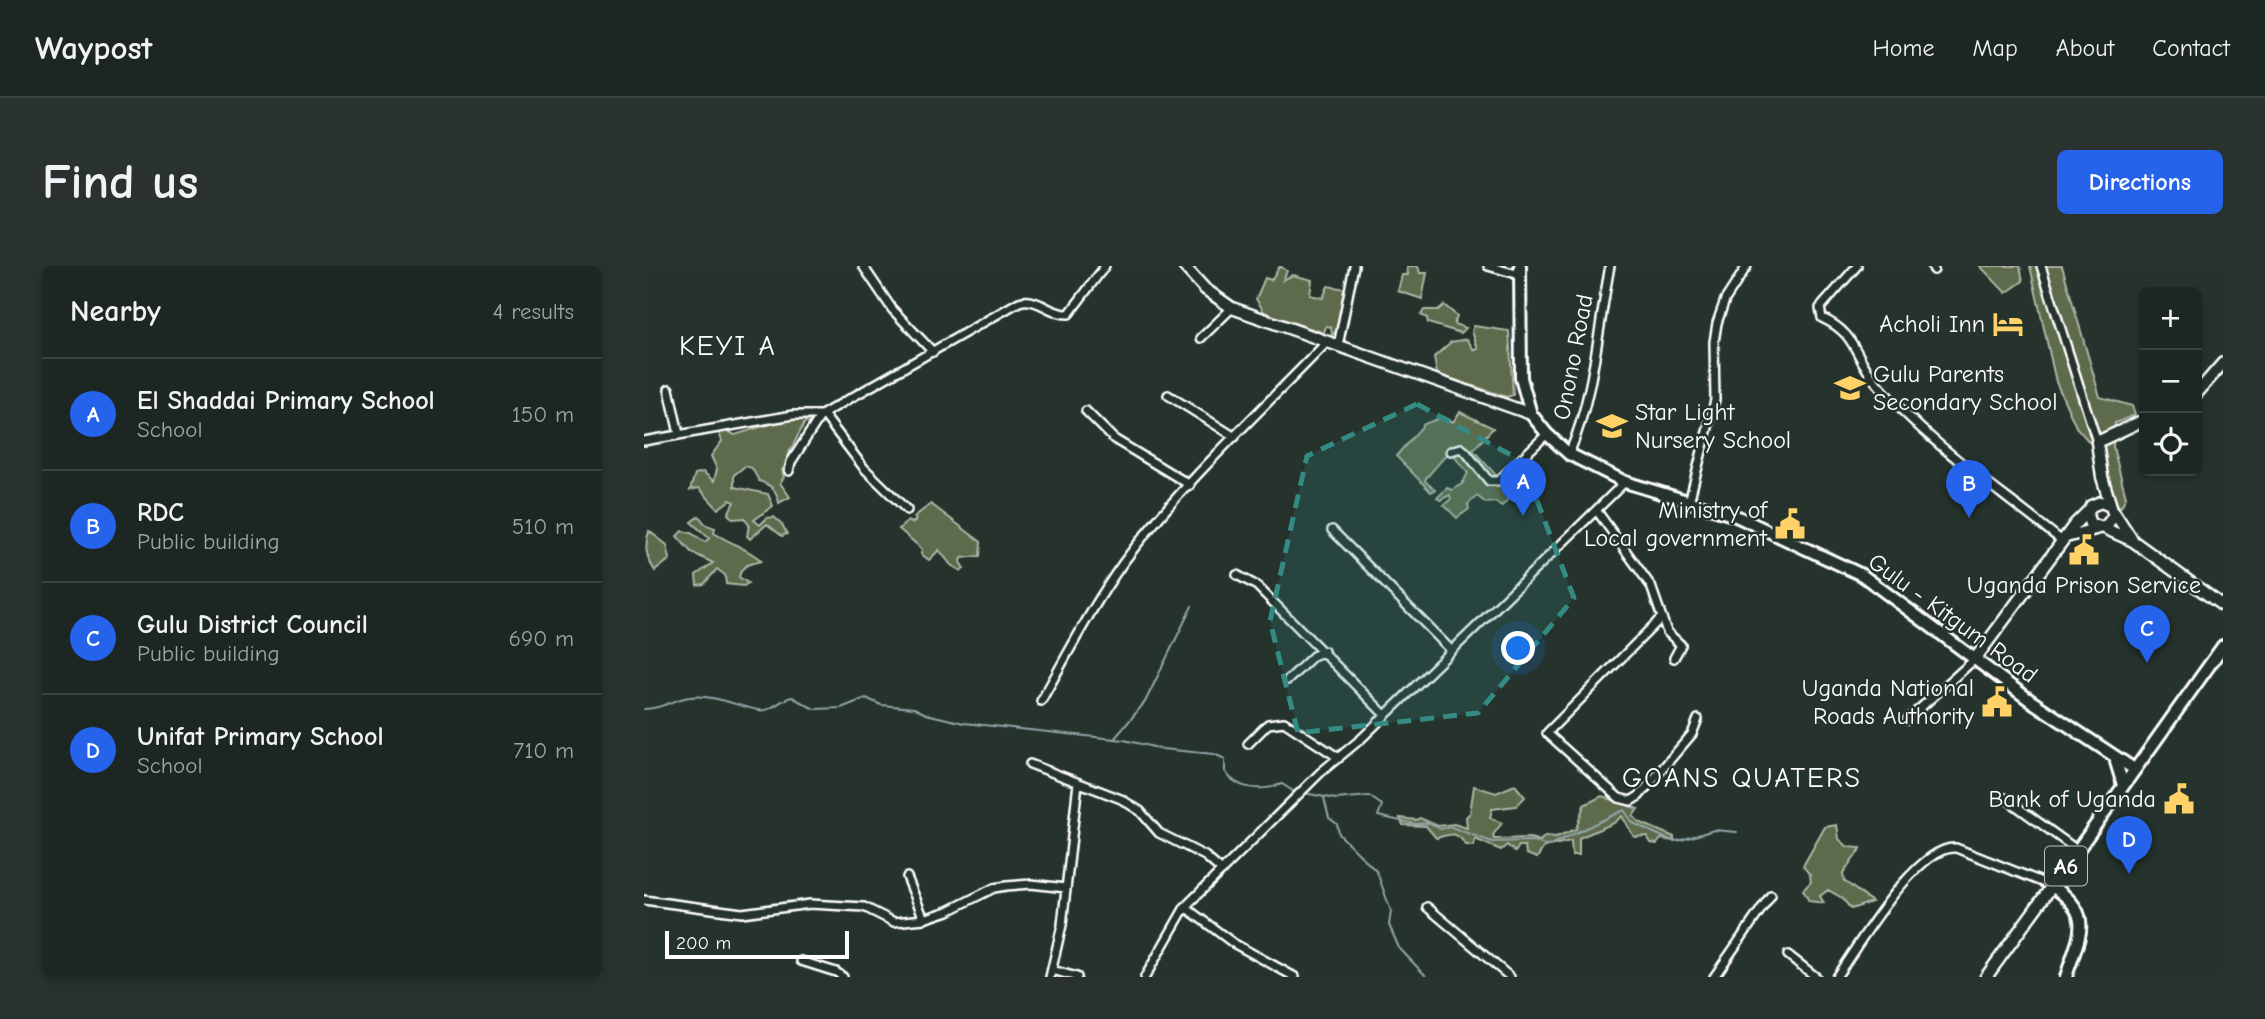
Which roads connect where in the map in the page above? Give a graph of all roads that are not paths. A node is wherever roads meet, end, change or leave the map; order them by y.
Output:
1 (863, 266) edge
2 (1105, 266) edge
3 (1184, 266) edge
4 (1354, 266) edge
5 (1488, 266) edge
6 (1610, 266) edge
7 (1748, 266) edge
8 (1857, 266) edge
9 (2043, 267) edge
10 (1520, 271) edge
11 (1232, 308) junction
12 (1201, 338) dead end
13 (1327, 342) junction
14 (1338, 346) junction
15 (933, 352) junction
16 (2223, 363) edge
17 (2202, 387) edge
18 (669, 389) dead end
19 (1168, 395) dead end
20 (1086, 411) dead end
21 (822, 414) junction
22 (1531, 414) junction
23 (2139, 422) edge
24 (679, 434) junction
25 (1547, 435) junction
26 (1235, 437) junction
27 (644, 441) edge
28 (2097, 442) junction
29 (1451, 451) dead end
30 (1569, 454) junction
31 (789, 471) dead end
32 (2102, 477) junction
33 (1625, 482) junction
34 (1190, 485) junction
35 (1689, 502) junction
36 (2090, 508) junction
37 (2112, 509) junction
38 (907, 510) dead end
39 (1597, 511) junction
40 (2101, 528) junction
41 (1332, 530) dead end
42 (2064, 539) junction
43 (2133, 541) junction
44 (1237, 575) dead end
45 (2223, 606) edge
46 (1662, 617) junction
47 (2223, 646) edge
48 (1450, 649) junction
49 (1324, 651) junction
50 (1674, 658) dead end
51 (1975, 659) junction
52 (1288, 680) dead end
53 (1041, 701) dead end
54 (1385, 715) junction
55 (1699, 719) dead end
56 (1907, 720) dead end
57 (1248, 744) dead end
58 (1339, 758) junction
59 (2142, 759) junction
60 (2120, 761) junction
61 (1030, 764) dead end
62 (2133, 771) junction
63 (1078, 783) junction
64 (2123, 785) junction
65 (2005, 798) dead end
66 (2077, 850) junction
67 (1222, 871) junction
68 (907, 877) dead end
69 (2052, 886) junction
70 (1066, 888) junction
71 (1771, 895) dead end
72 (644, 900) edge
73 (1185, 907) junction
74 (1427, 907) dead end
75 (923, 919) junction
76 (1788, 955) dead end
77 (801, 961) dead end
78 (1051, 974) edge
79 (843, 977) edge
80 (1077, 977) edge
81 (1145, 977) edge
82 (1295, 977) edge
83 (1510, 977) edge
84 (1714, 977) edge
85 (1816, 977) edge
86 (1836, 977) edge
87 (1986, 977) edge
88 (2066, 977) edge

1 - 15 street
2 - 15 street
3 - 11 street
4 - 14 street
5 - 10 street
6 - 30 street, Onono Road
7 - 35 street
8 - 42 street
9 - 28 street
10 - 22 main road, Gulu - Kitgum Road
11 - 12 street
11 - 13 street
13 - 14 street
13 - 26 street
14 - 22 street
15 - 21 street
16 - 17 street
18 - 24 street
19 - 26 street
20 - 34 street
21 - 24 street
21 - 31 street
21 - 38 street
22 - 25 main road, Gulu - Kitgum Road
23 - 28 street
24 - 27 street
25 - 29 street
25 - 30 main road, Gulu - Kitgum Road
26 - 34 street
28 - 32 street
30 - 33 main road, Gulu - Kitgum Road
32 - 36 street
32 - 37 street
33 - 35 main road, Gulu - Kitgum Road
33 - 39 street
34 - 53 street
35 - 51 main road, Gulu - Kitgum Road
36 - 37 street
36 - 40 street
36 - 42 street
37 - 40 street
37 - 43 street
39 - 46 street
39 - 48 street
40 - 42 street
40 - 43 street
41 - 48 street
42 - 51 street
43 - 45 street
44 - 49 street
46 - 50 street
46 - 55 street
47 - 59 main road, A6
48 - 54 street
49 - 52 street
49 - 54 street
51 - 56 street
51 - 60 main road, Gulu - Kitgum Road
54 - 58 street
57 - 58 street
58 - 67 street
59 - 60 main road
59 - 62 main road, A6
60 - 62 main road, Gulu - Kitgum Road
60 - 64 main road
61 - 63 street
62 - 64 main road, A6
63 - 67 street
63 - 70 street
64 - 66 main road, A6
65 - 66 street
66 - 69 main road, A6
67 - 73 street
68 - 75 street
69 - 86 street
69 - 87 street
69 - 88 main road, A6
70 - 75 street
70 - 78 street
71 - 84 street
72 - 75 street
73 - 81 street
73 - 82 street
74 - 83 street
76 - 85 street
77 - 79 street
78 - 80 street

